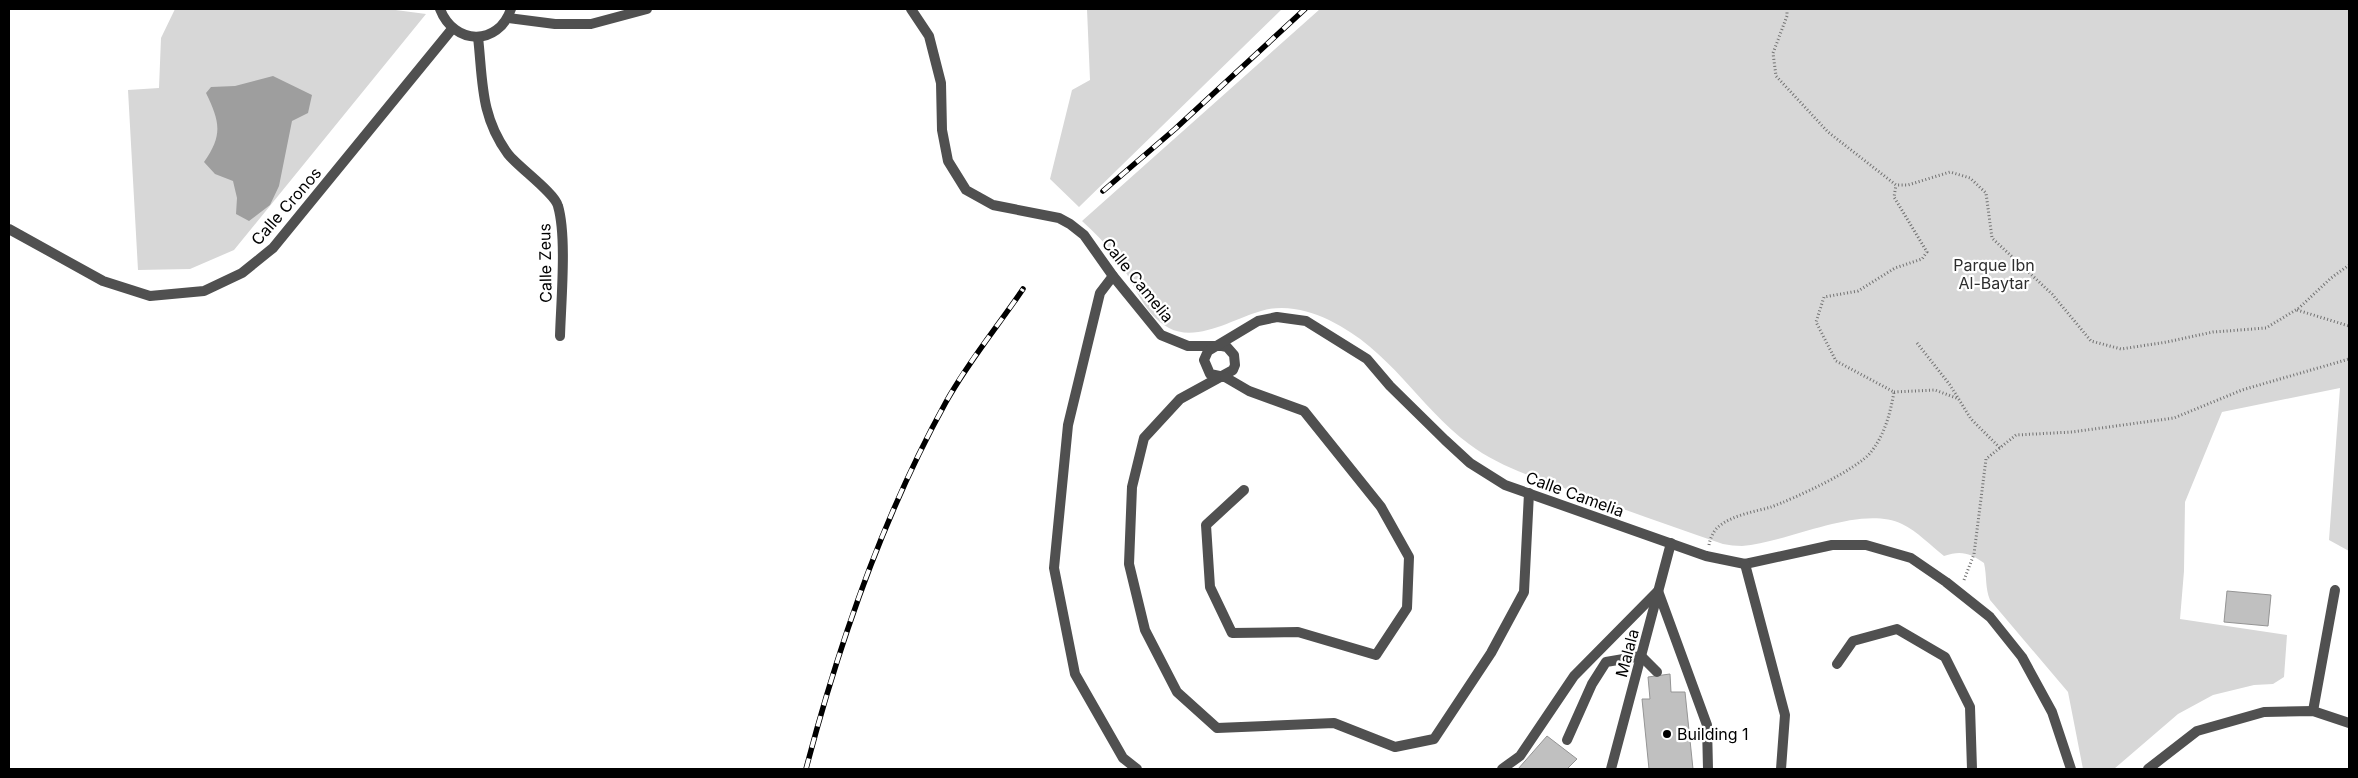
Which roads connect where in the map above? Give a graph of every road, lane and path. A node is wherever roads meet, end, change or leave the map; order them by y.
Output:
1 (440, 9) edge
2 (646, 9) edge
3 (911, 9) edge
4 (1787, 9) edge
5 (510, 13) edge
6 (452, 29) junction
7 (478, 37) junction
8 (1896, 185) junction
9 (9, 230) edge
10 (2349, 265) edge
11 (1114, 276) junction
12 (2296, 310) junction
13 (2349, 326) edge
14 (560, 336) dead end
15 (1917, 343) dead end
16 (1217, 346) junction
17 (2349, 359) edge
18 (1225, 377) junction
19 (1894, 392) junction
20 (1959, 399) junction
21 (2000, 448) junction
22 (1244, 490) dead end
23 (1529, 493) junction
24 (1671, 543) junction
25 (1706, 556) junction
26 (1745, 564) junction
27 (2335, 590) dead end
28 (1658, 591) junction
29 (1959, 592) junction
30 (1641, 656) junction
31 (1837, 664) dead end
32 (1657, 672) dead end
33 (2313, 711) junction
34 (2349, 723) edge
35 (1567, 740) dead end
36 (1137, 769) edge
37 (1502, 769) edge
38 (1611, 769) edge
39 (1708, 769) edge
40 (1781, 769) edge
41 (1972, 769) edge
42 (2071, 769) edge
43 (2148, 769) edge

1 - 6 street
2 - 5 street
3 - 11 street, Calle Camelia
4 - 8 path
5 - 7 street
6 - 7 street
6 - 9 street, Calle Cronos
7 - 14 street, Calle Zeus
8 - 12 path
8 - 19 path
10 - 12 path
11 - 16 street, Calle Camelia
11 - 36 street
12 - 13 path
15 - 20 path
16 - 18 street
16 - 18 street
16 - 23 street, Calle Camelia
17 - 21 path
18 - 22 street
18 - 23 street
19 - 20 path
19 - 25 path
20 - 21 path
21 - 29 path
23 - 24 street, Calle Camelia
24 - 25 street, Calle Camelia
24 - 28 street, Malala
25 - 26 street, Calle Camelia
26 - 29 street, Calle Camelia
26 - 40 street
27 - 33 street
28 - 30 street, Malala
28 - 37 street
28 - 39 street
29 - 42 street, Calle Camelia
30 - 32 street
30 - 35 street
30 - 38 street, Malala
31 - 41 street
33 - 34 street
33 - 43 street

